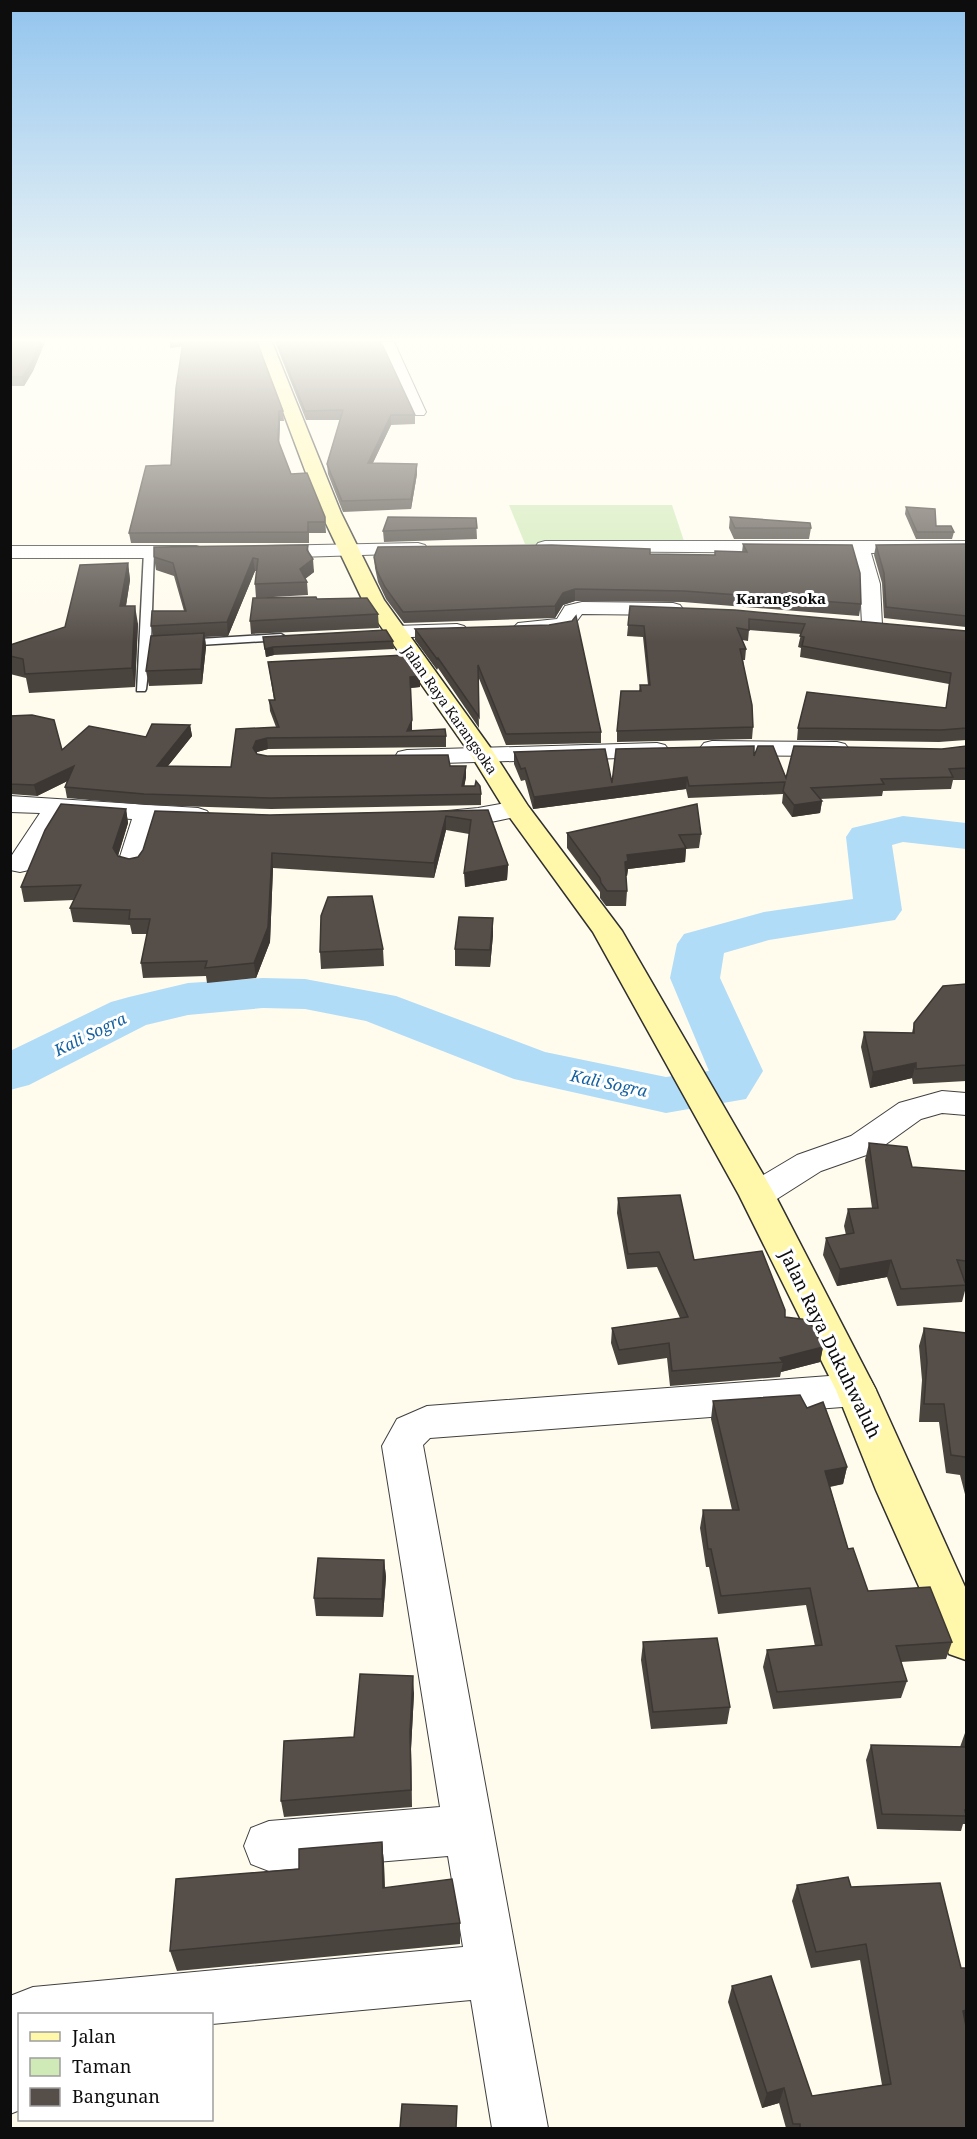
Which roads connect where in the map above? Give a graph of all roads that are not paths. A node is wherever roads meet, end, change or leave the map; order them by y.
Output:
1 (303, 442) edge
2 (525, 547) edge
3 (860, 547) junction
4 (966, 547) edge
5 (432, 549) edge
6 (149, 551) junction
7 (351, 551) junction
8 (10, 552) edge
9 (216, 552) edge
10 (249, 552) edge
11 (690, 610) edge
12 (850, 622) edge
13 (872, 625) junction
14 (895, 627) edge
15 (502, 628) edge
16 (478, 629) edge
17 (389, 632) junction
18 (291, 637) edge
19 (146, 645) junction
20 (141, 689) dead end
21 (860, 749) edge
22 (483, 755) junction
23 (382, 757) edge
24 (10, 804) edge
25 (57, 806) junction
26 (517, 809) junction
27 (146, 815) junction
28 (226, 817) edge
29 (418, 818) edge
30 (131, 862) edge
31 (20, 864) dead end
32 (680, 1056) joint
33 (966, 1104) edge
34 (757, 1195) junction
35 (856, 1390) junction
36 (966, 1639) edge
37 (469, 1829) junction
38 (269, 1846) dead end
39 (493, 1971) junction
40 (44, 2013) edge
41 (18, 2032) edge
42 (10, 2086) edge
43 (520, 2128) edge

1 - 7 main road, Jalan Raya Karangsoka
2 - 3 street
3 - 4 street
3 - 13 street
5 - 7 street
6 - 8 street
6 - 9 street
6 - 19 lane
7 - 10 street
7 - 17 main road, Jalan Raya Karangsoka
11 - 15 street
12 - 13 street
13 - 14 street
16 - 17 street
17 - 22 main road, Jalan Raya Karangsoka
18 - 19 lane
19 - 20 lane
21 - 22 street
22 - 23 street
22 - 26 main road, Jalan Raya Karangsoka
24 - 25 street
25 - 27 street
25 - 31 street
26 - 29 street
26 - 32 main road, Jalan Raya Karangsoka
27 - 28 street
27 - 30 street
32 - 34 main road, Jalan Raya Dukuhwaluh
33 - 34 street
34 - 35 main road, Jalan Raya Dukuhwaluh
35 - 36 main road, Jalan Raya Dukuhwaluh
35 - 37 street
37 - 38 street
37 - 39 street
39 - 40 street
39 - 43 street
41 - 42 street

